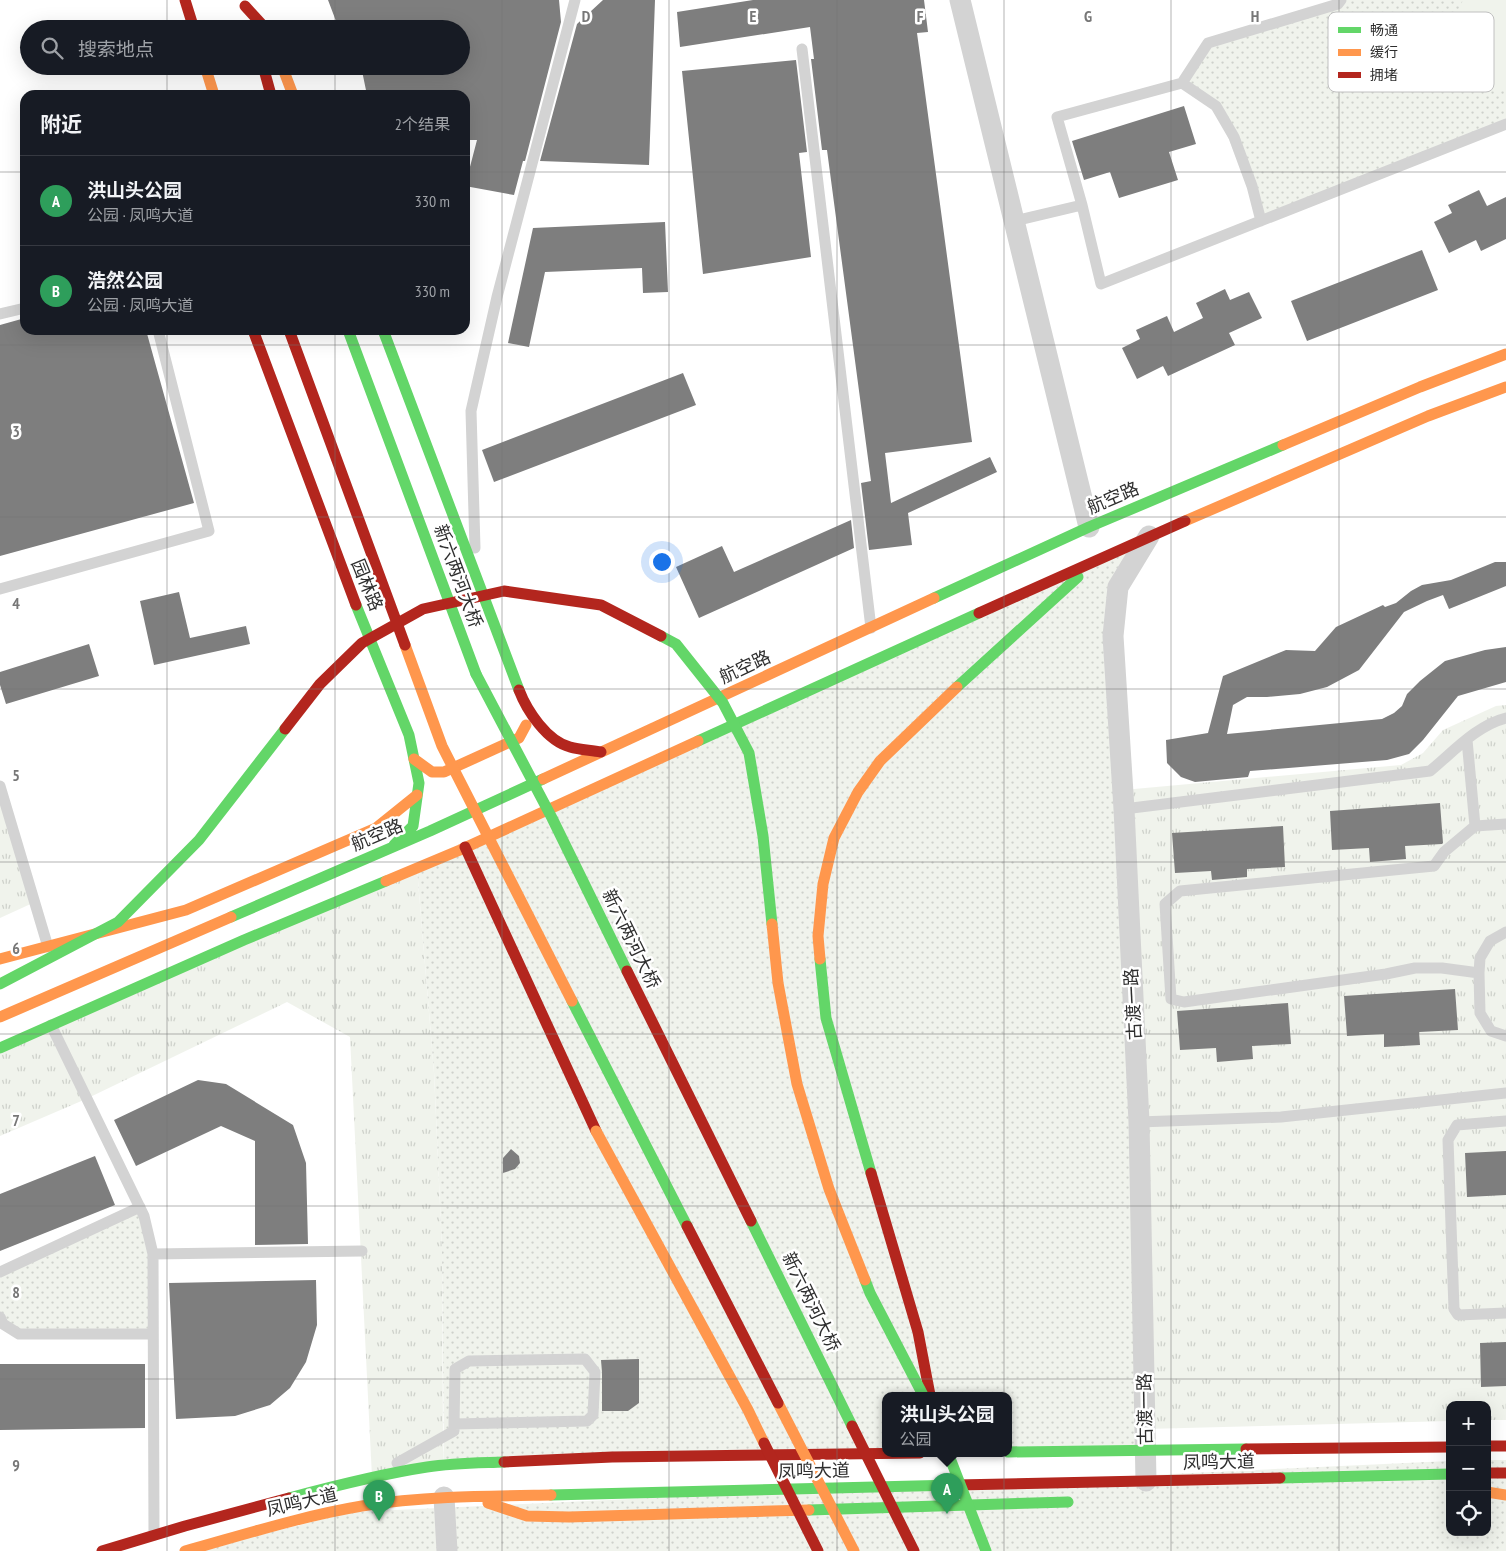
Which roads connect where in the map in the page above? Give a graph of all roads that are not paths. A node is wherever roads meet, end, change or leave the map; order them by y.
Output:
1 (185, 0) edge
2 (575, 0) edge
3 (960, 0) edge
4 (1341, 0) edge
5 (244, 3) edge
6 (191, 20) edge
7 (249, 20) edge
8 (258, 20) edge
9 (802, 48) dead end
10 (208, 75) edge
11 (265, 75) edge
12 (285, 75) edge
13 (1182, 83) junction
14 (212, 90) edge
15 (270, 90) edge
16 (291, 90) edge
17 (1506, 124) edge
18 (1082, 205) junction
19 (1014, 221) junction
20 (1261, 221) junction
21 (20, 309) edge
22 (0, 314) edge
23 (159, 335) edge
24 (255, 335) edge
25 (291, 335) edge
26 (350, 335) edge
27 (385, 335) edge
28 (1506, 354) edge
29 (1506, 387) edge
30 (1089, 527) junction
31 (1149, 536) junction
32 (1098, 560) junction
33 (475, 575) junction
34 (0, 589) edge
35 (871, 628) junction
36 (527, 708) junction
37 (1506, 718) edge
38 (1467, 740) junction
39 (601, 752) junction
40 (414, 760) junction
41 (0, 786) edge
42 (418, 795) junction
43 (1124, 809) junction
44 (1506, 824) edge
45 (1475, 826) junction
46 (391, 848) junction
47 (465, 848) junction
48 (1506, 932) edge
49 (48, 947) junction
50 (0, 959) edge
51 (1479, 973) junction
52 (0, 984) edge
53 (0, 1017) edge
54 (51, 1025) junction
55 (1506, 1036) edge
56 (0, 1048) edge
57 (1506, 1093) edge
58 (1506, 1121) edge
59 (1139, 1122) junction
60 (140, 1207) junction
61 (362, 1251) dead end
62 (153, 1254) junction
63 (0, 1272) edge
64 (1506, 1313) edge
65 (0, 1317) edge
66 (153, 1334) junction
67 (921, 1392) edge
68 (929, 1392) edge
69 (454, 1424) junction
70 (1491, 1446) edge
71 (1506, 1446) edge
72 (1446, 1447) edge
73 (1146, 1450) junction
74 (1012, 1452) edge
75 (882, 1453) edge
76 (950, 1457) edge
77 (1491, 1473) edge
78 (1506, 1473) edge
79 (1446, 1474) edge
80 (372, 1477) junction
81 (1146, 1481) junction
82 (1491, 1493) edge
83 (1506, 1495) edge
84 (444, 1497) junction
85 (468, 1497) junction
86 (1077, 1501) dead end
87 (154, 1535) junction
88 (102, 1551) edge
89 (185, 1551) edge
90 (447, 1551) edge
91 (818, 1551) edge
92 (854, 1551) edge
93 (914, 1551) edge
94 (986, 1551) edge

1 - 6 main road
2 - 33 lane
3 - 19 street
4 - 13 lane
5 - 7 main road
5 - 8 main road
9 - 35 lane
10 - 14 main road
11 - 15 main road
12 - 16 main road
13 - 18 lane
13 - 20 lane
17 - 20 lane
18 - 19 lane
18 - 20 lane
19 - 30 street
21 - 22 lane
23 - 34 lane
24 - 40 main road, 园林路
25 - 92 main road, bridge
26 - 93 main road, 新六两河大桥, bridge
27 - 33 main road
28 - 30 main road, 航空路
29 - 31 main road
30 - 35 main road, 航空路
31 - 32 main road
31 - 43 street, 古渡一路
32 - 47 main road
32 - 68 main road
33 - 36 main road
35 - 39 main road, 航空路
36 - 39 main road
36 - 40 main road
37 - 38 lane
38 - 43 lane
38 - 45 lane
39 - 46 main road, 航空路
40 - 42 main road, 园林路
41 - 49 lane
42 - 46 main road, 园林路
42 - 49 main road
43 - 59 street, 古渡一路
44 - 45 lane
45 - 51 lane
46 - 53 main road, 航空路
47 - 54 main road
47 - 91 main road, bridge
48 - 51 lane
49 - 50 main road
51 - 55 lane
52 - 67 main road, bridge
54 - 56 main road
54 - 60 lane
57 - 59 lane
58 - 64 lane
59 - 73 street, 古渡一路
60 - 62 lane
60 - 63 lane
61 - 62 lane
62 - 66 lane
65 - 66 lane
66 - 87 lane
69 - 69 lane
69 - 80 lane
70 - 71 main road
72 - 73 main road, 凤鸣大道
73 - 74 main road, 凤鸣大道
73 - 81 street, 古渡一路
75 - 80 main road, 凤鸣大道
76 - 94 main road, bridge
77 - 78 main road
79 - 81 main road, 凤鸣大道
80 - 87 main road, 凤鸣大道
81 - 85 main road, 凤鸣大道
82 - 83 main road
84 - 85 main road, 凤鸣大道
84 - 89 main road, 凤鸣大道
84 - 90 street
85 - 86 main road
87 - 88 main road, 凤鸣大道

